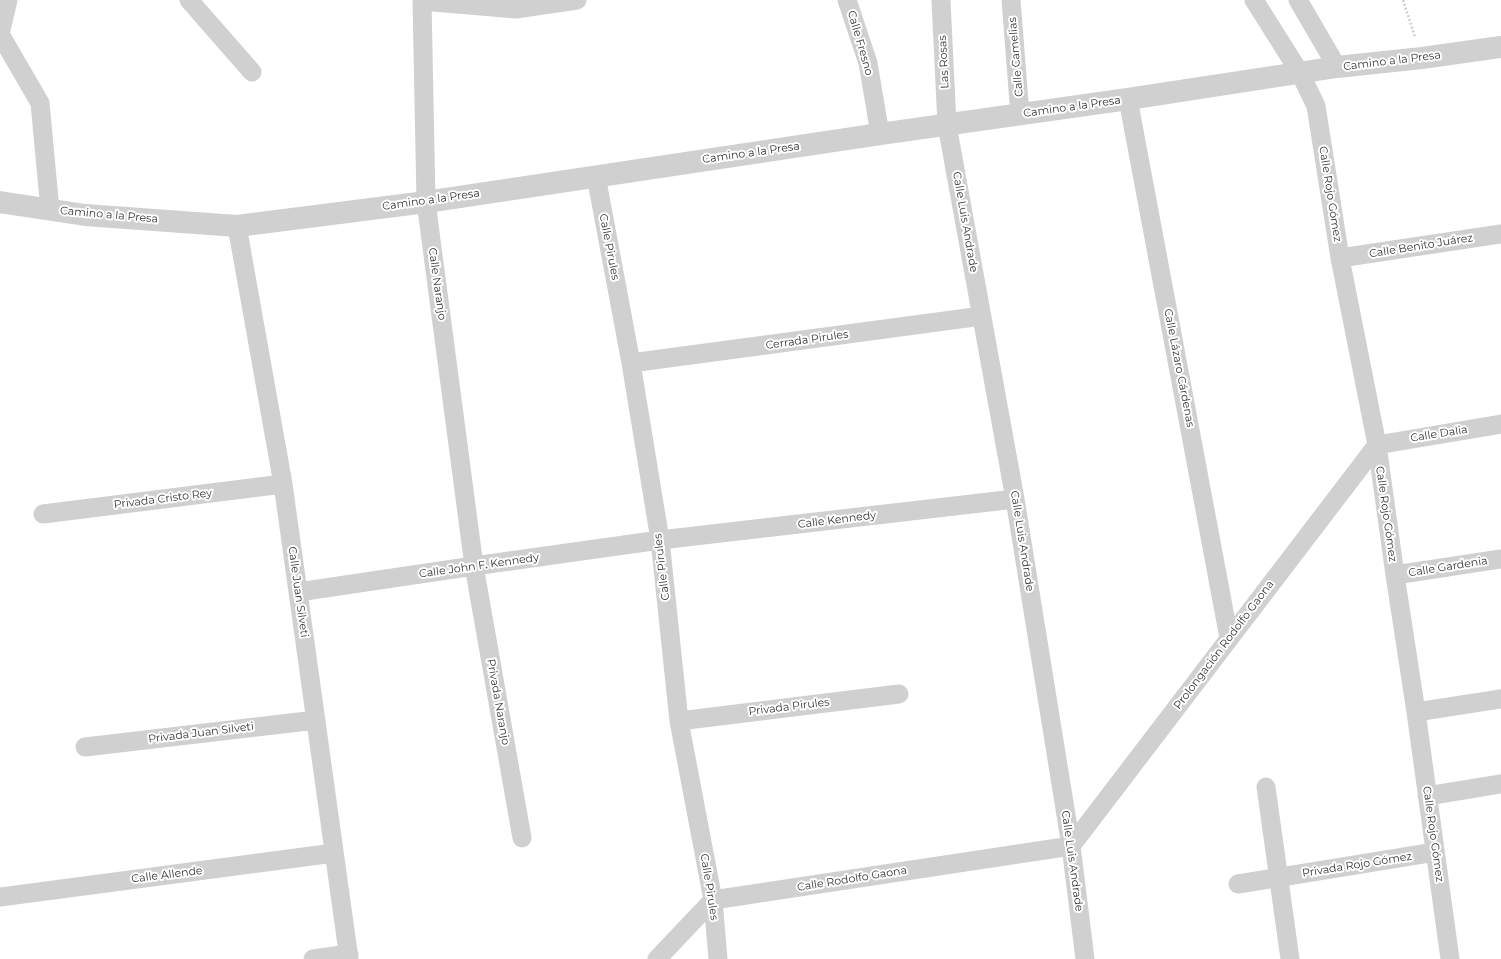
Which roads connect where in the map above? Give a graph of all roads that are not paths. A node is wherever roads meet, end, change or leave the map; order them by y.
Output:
1 (8, 0) edge
2 (189, 0) edge
3 (422, 0) edge
4 (578, 0) edge
5 (847, 0) edge
6 (941, 0) edge
7 (1011, 0) edge
8 (1254, 0) edge
9 (1298, 0) edge
10 (0, 34) edge
11 (1501, 47) edge
12 (1337, 67) junction
13 (252, 72) dead end
14 (1300, 73) junction
15 (1128, 99) junction
16 (1020, 115) junction
17 (947, 125) junction
18 (880, 134) junction
19 (596, 176) junction
20 (0, 202) edge
21 (426, 202) junction
22 (50, 210) junction
23 (237, 226) junction
24 (1501, 234) edge
25 (1340, 258) junction
26 (982, 316) junction
27 (631, 363) junction
28 (1501, 424) edge
29 (1377, 444) junction
30 (283, 484) junction
31 (1015, 499) junction
32 (43, 514) dead end
33 (660, 540) junction
34 (1501, 559) edge
35 (474, 566) junction
36 (1395, 575) junction
37 (298, 592) junction
38 (1229, 638) junction
39 (899, 694) dead end
40 (1501, 699) edge
41 (1416, 712) junction
42 (316, 720) junction
43 (679, 721) junction
44 (85, 747) dead end
45 (1501, 784) edge
46 (1266, 787) dead end
47 (1427, 796) junction
48 (522, 838) dead end
49 (1071, 846) junction
50 (1435, 852) junction
51 (334, 853) junction
52 (1279, 878) junction
53 (1238, 884) dead end
54 (0, 897) edge
55 (713, 900) junction
56 (349, 956) edge
57 (313, 959) edge
58 (657, 959) edge
59 (718, 959) edge
60 (1085, 959) edge
61 (1290, 959) edge
62 (1450, 959) edge

1 - 10 street
2 - 13 street
3 - 4 street
3 - 21 street, Calle Naranjo
5 - 18 street, Calle Fresno
6 - 17 street, Las Rosas
7 - 16 street, Calle Camelias
8 - 14 street, Calle Rojo Gómez
9 - 12 street
10 - 22 street
11 - 12 street, Camino a la Presa
12 - 14 street, Camino a la Presa
14 - 15 street, Camino a la Presa
14 - 25 street, Calle Rojo Gómez
15 - 16 street, Camino a la Presa
15 - 38 street, Calle Lázaro Cárdenas
16 - 17 street, Camino a la Presa
17 - 18 street, Camino a la Presa
17 - 26 street, Calle Luis Andrade
18 - 19 street, Camino a la Presa
19 - 21 street, Camino a la Presa
19 - 27 street, Calle Pirules
20 - 22 street, Camino a la Presa
21 - 23 street, Camino a la Presa
21 - 35 street, Calle Naranjo
22 - 23 street, Camino a la Presa
23 - 30 street, Calle Juan Silveti
24 - 25 street, Calle Benito Juárez
25 - 29 street, Calle Rojo Gómez
26 - 27 street, Cerrada Pirules
26 - 31 street, Calle Luis Andrade
27 - 33 street, Calle Pirules
28 - 29 street, Calle Dalia
29 - 36 street, Calle Rojo Gómez
29 - 38 street, Prolongación Rodolfo Gaona
30 - 32 street, Privada Cristo Rey
30 - 37 street, Calle Juan Silveti
31 - 33 street, Calle Kennedy
31 - 49 street, Calle Luis Andrade
33 - 35 street, Calle John F. Kennedy
33 - 43 street, Calle Pirules
34 - 36 street, Calle Gardenia
35 - 37 street, Calle John F. Kennedy
35 - 48 street, Privada Naranjo
36 - 41 street, Calle Rojo Gómez
37 - 42 street, Calle Juan Silveti
38 - 49 street, Prolongación Rodolfo Gaona
39 - 43 street, Privada Pirules
40 - 41 street
41 - 47 street, Calle Rojo Gómez
42 - 44 street, Privada Juan Silveti
42 - 51 street, Calle Juan Silveti
43 - 55 street, Calle Pirules
45 - 47 street
46 - 52 street
47 - 50 street, Calle Rojo Gómez
49 - 55 street, Calle Rodolfo Gaona
49 - 60 street, Calle Luis Andrade
50 - 52 street, Privada Rojo Gómez
50 - 62 street, Calle Rojo Gómez
51 - 54 street, Calle Allende
51 - 56 street, Calle Juan Silveti
52 - 53 street, Privada Rojo Gómez
52 - 61 street
55 - 58 street
55 - 59 street, Calle Pirules
56 - 57 street

